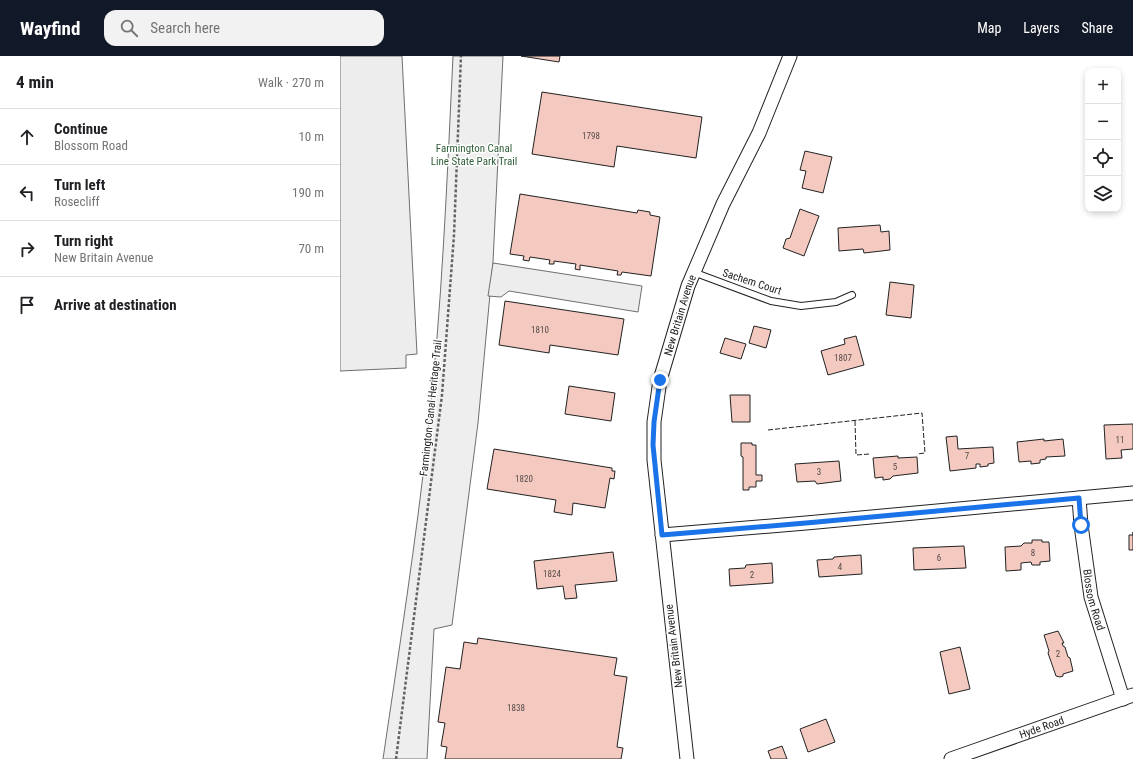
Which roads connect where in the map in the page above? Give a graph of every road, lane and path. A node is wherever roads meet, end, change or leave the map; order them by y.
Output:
1 (461, 56) edge
2 (790, 56) edge
3 (693, 272) junction
4 (852, 295) dead end
5 (1133, 493) edge
6 (1079, 498) junction
7 (662, 535) junction
8 (1128, 697) edge
9 (396, 759) edge
10 (687, 759) edge
11 (951, 759) edge

1 - 9 path, Farmington Canal Heritage Trail
2 - 3 street, New Britain Avenue
3 - 4 lane, Sachem Court
3 - 7 street, New Britain Avenue
5 - 6 street
6 - 7 street
6 - 8 street, Blossom Road
7 - 10 street, New Britain Avenue
8 - 11 street, Hyde Road

